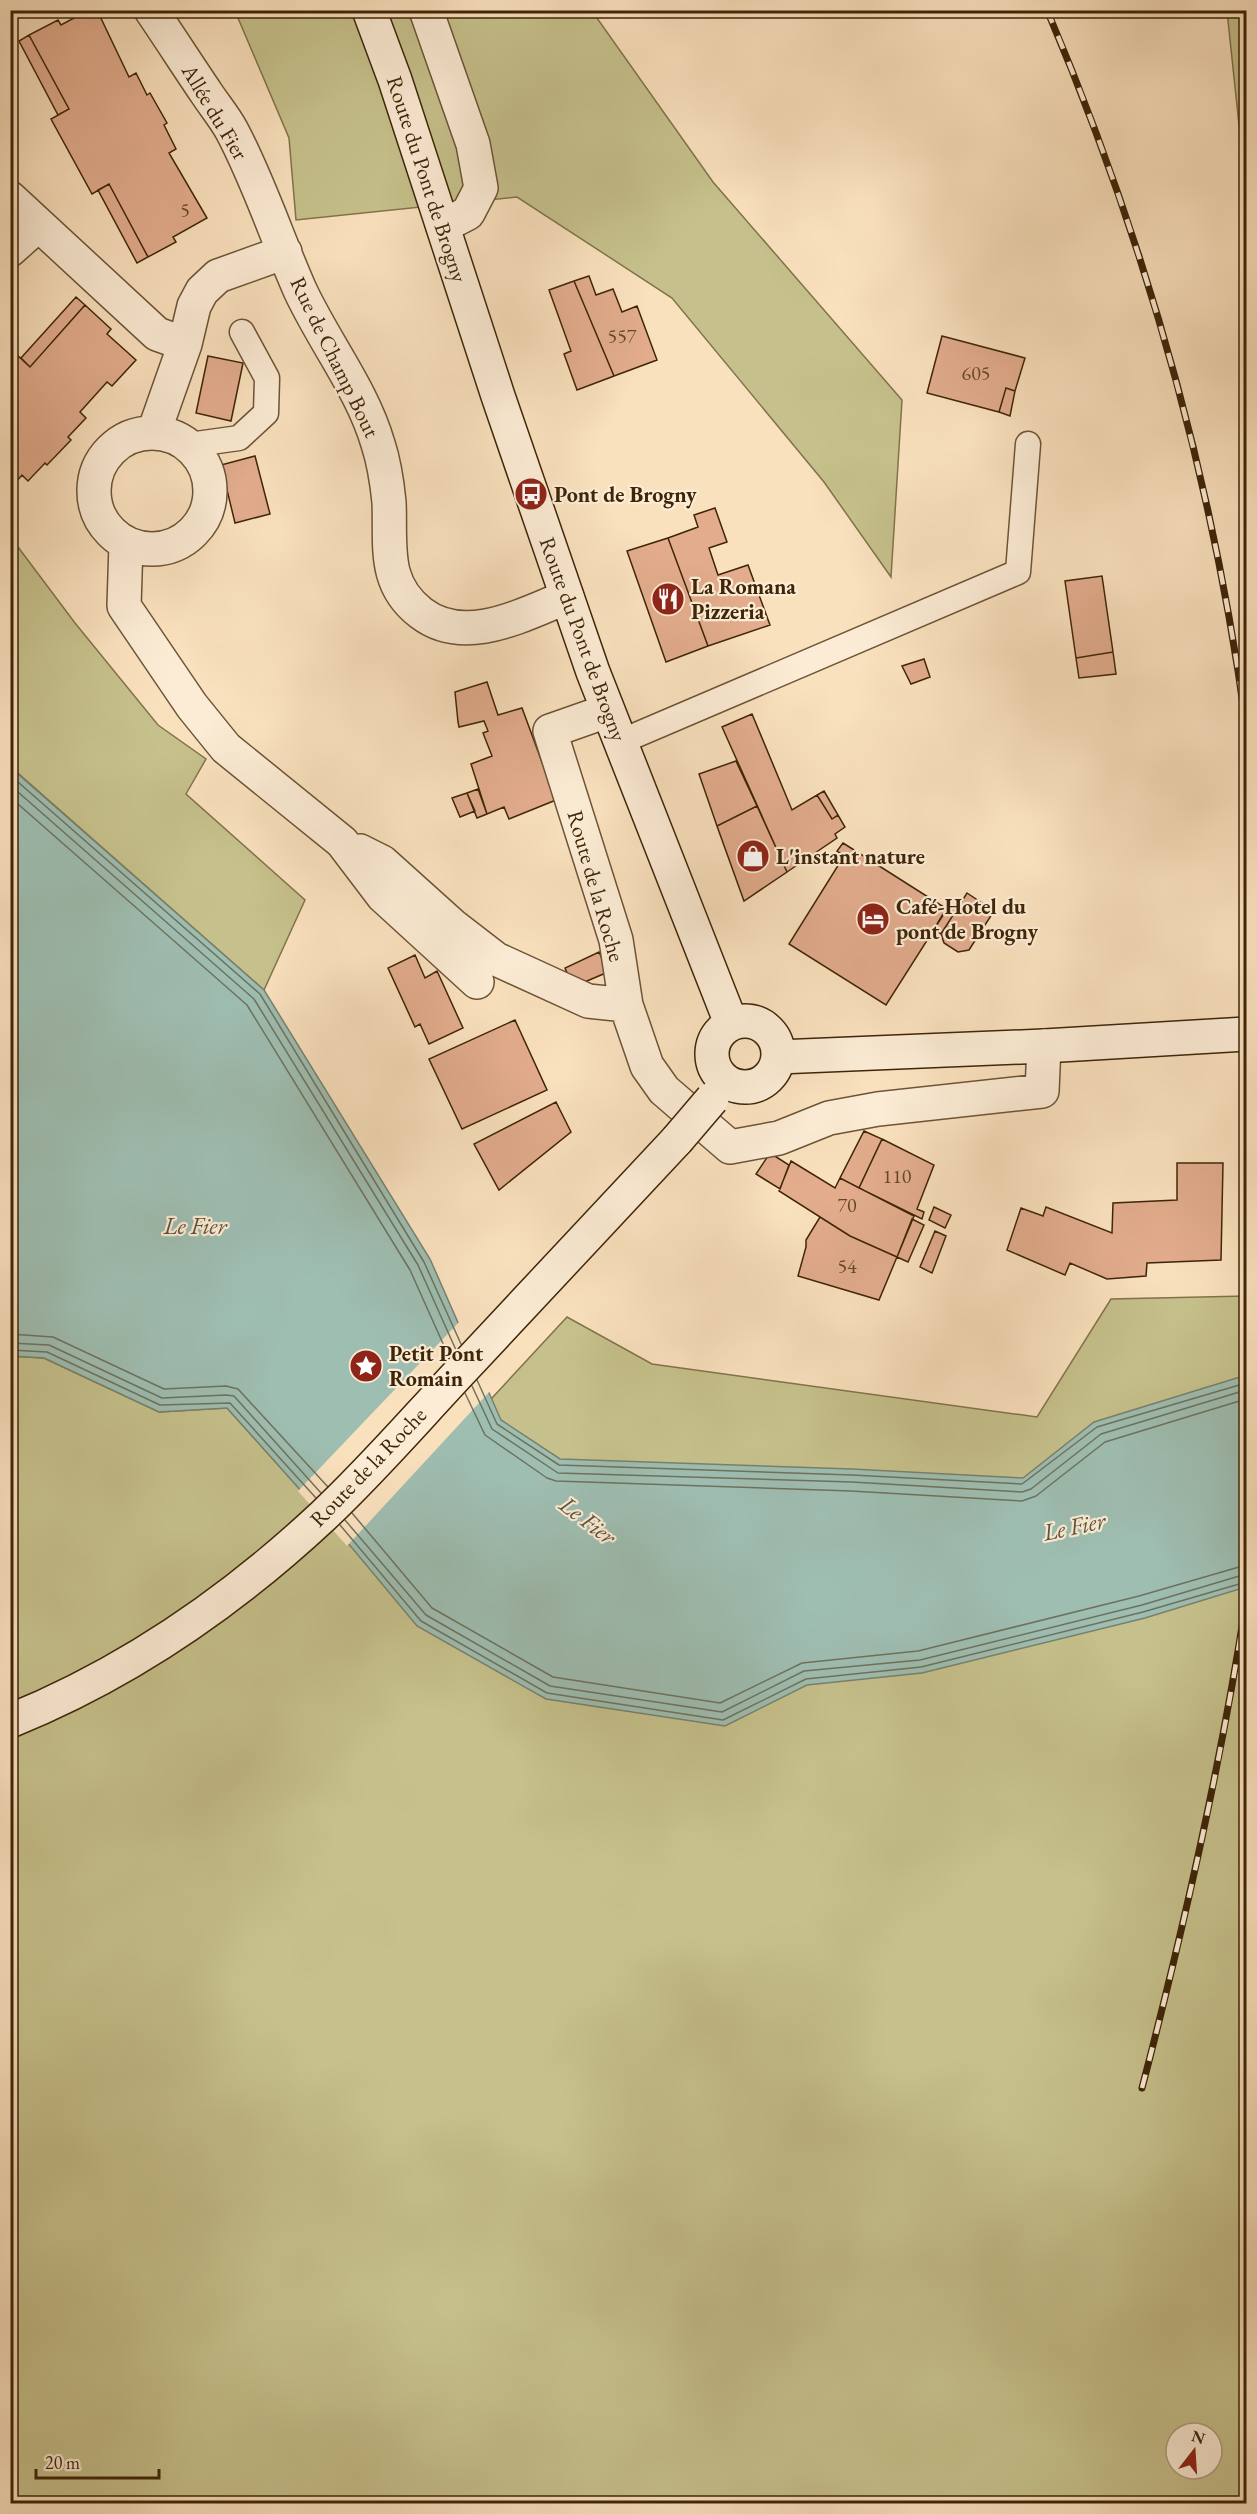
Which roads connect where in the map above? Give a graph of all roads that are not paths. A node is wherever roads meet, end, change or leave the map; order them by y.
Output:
1 (151, 10) edge
2 (369, 10) edge
3 (426, 10) edge
4 (10, 198) edge
5 (39, 225) junction
6 (443, 226) junction
7 (10, 250) edge
8 (285, 252) junction
9 (242, 332) dead end
10 (185, 344) junction
11 (154, 432) junction
12 (1028, 444) dead end
13 (189, 445) junction
14 (126, 544) junction
15 (567, 597) junction
16 (607, 711) junction
17 (620, 742) junction
18 (342, 842) junction
19 (477, 982) dead end
20 (626, 1005) junction
21 (731, 1023) junction
22 (1246, 1034) edge
23 (1044, 1046) junction
24 (778, 1057) junction
25 (719, 1090) junction
26 (10, 1721) edge

1 - 8 street, Allée du Fier
2 - 6 street, Route du Pont de Brogny
3 - 6 street
4 - 5 street
5 - 7 street
5 - 10 street
6 - 15 street, Route du Pont de Brogny
8 - 10 street, Rue de Champ Bout
8 - 15 street, Rue de Champ Bout
9 - 13 lane
10 - 11 street, Rue de Champ Bout
11 - 13 street
11 - 14 street
12 - 17 lane
13 - 14 street
14 - 18 street
15 - 16 street, Route du Pont de Brogny
16 - 17 street, Route du Pont de Brogny
16 - 20 street, Route de la Roche
17 - 21 street, Route du Pont de Brogny
18 - 19 street
18 - 20 street
20 - 23 street, Route de la Roche
21 - 24 street
21 - 25 street
22 - 23 street
23 - 24 street
24 - 25 street
25 - 26 street, Route de la Roche, bridge

